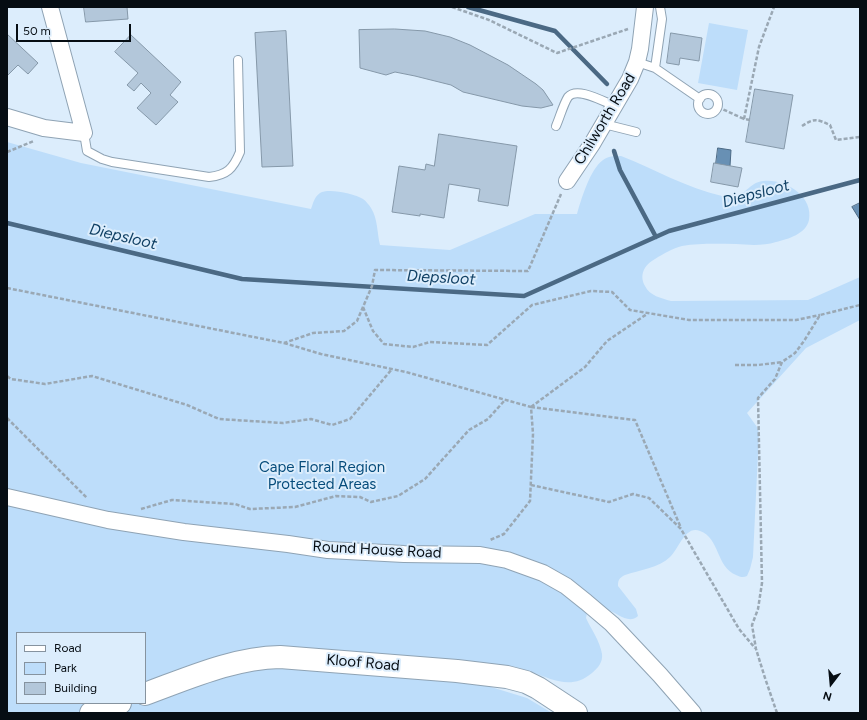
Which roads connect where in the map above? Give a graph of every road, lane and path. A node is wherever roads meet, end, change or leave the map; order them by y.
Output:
1 (50, 7) edge
2 (452, 7) edge
3 (644, 7) edge
4 (660, 7) edge
5 (774, 7) edge
6 (642, 30) junction
7 (238, 60) dead end
8 (637, 62) junction
9 (654, 68) junction
10 (700, 99) junction
11 (615, 106) junction
12 (713, 114) junction
13 (7, 117) edge
14 (744, 119) junction
15 (750, 120) dead end
16 (604, 124) junction
17 (556, 126) dead end
18 (802, 126) dead end
19 (636, 132) dead end
20 (84, 133) junction
21 (860, 137) edge
22 (567, 181) joint
23 (7, 288) edge
24 (860, 305) edge
25 (363, 307) junction
26 (647, 313) junction
27 (820, 315) junction
28 (284, 343) junction
29 (782, 362) junction
30 (735, 365) dead end
31 (392, 369) junction
32 (7, 376) edge
33 (506, 400) junction
34 (531, 407) junction
35 (7, 418) edge
36 (531, 485) junction
37 (7, 497) edge
38 (108, 520) junction
39 (134, 524) junction
40 (681, 529) junction
41 (483, 543) dead end
42 (756, 649) junction
43 (146, 694) edge
44 (117, 704) edge
45 (91, 713) edge
46 (576, 713) edge
47 (693, 713) edge
48 (777, 713) edge

1 - 20 street
2 - 6 path
3 - 6 street, Chilworth Road
4 - 9 lane
5 - 14 path
6 - 8 street, Chilworth Road
7 - 20 lane
8 - 9 lane
8 - 11 street, Chilworth Road
9 - 10 lane
10 - 12 lane
10 - 12 lane
11 - 16 street, Chilworth Road
11 - 17 lane
12 - 14 path
13 - 20 street
14 - 15 path
16 - 19 lane
16 - 22 street, Chilworth Road
18 - 21 path
22 - 25 path
23 - 28 path
24 - 27 path
25 - 26 path
25 - 28 path
26 - 27 path
26 - 34 path
27 - 29 path
28 - 31 path
29 - 30 path
29 - 42 path
31 - 32 path
31 - 33 path
33 - 34 path
33 - 39 path
34 - 36 path
34 - 40 path
35 - 38 path
36 - 40 path
36 - 41 path
37 - 38 street, Round House Road
38 - 39 street, Round House Road
39 - 47 street, Round House Road
40 - 42 path
42 - 48 path
43 - 46 main road, Kloof Road
44 - 45 main road

